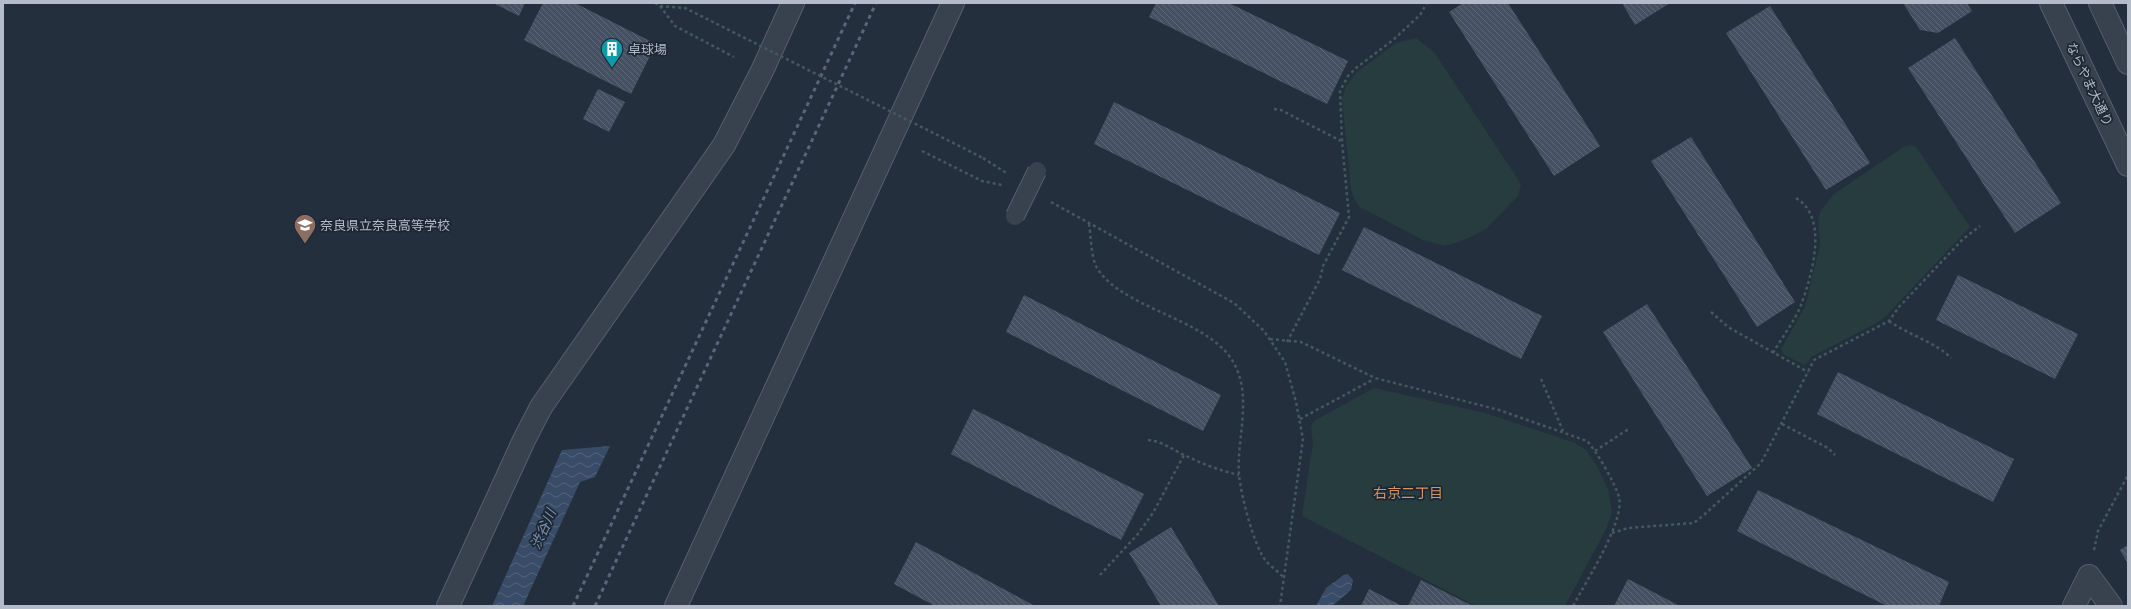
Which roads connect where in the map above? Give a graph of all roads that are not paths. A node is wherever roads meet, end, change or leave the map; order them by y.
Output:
1 (793, 3) edge
2 (953, 3) edge
3 (2051, 3) edge
4 (2100, 3) edge
5 (2128, 63) edge
6 (2128, 165) edge
7 (1037, 171) dead end
8 (1015, 216) dead end
9 (448, 606) edge
10 (676, 606) edge
11 (2074, 606) edge
12 (2111, 606) edge

1 - 9 street
2 - 10 street
3 - 6 street, ならやま大通り
4 - 5 street
7 - 8 lane, bridge
11 - 12 street

